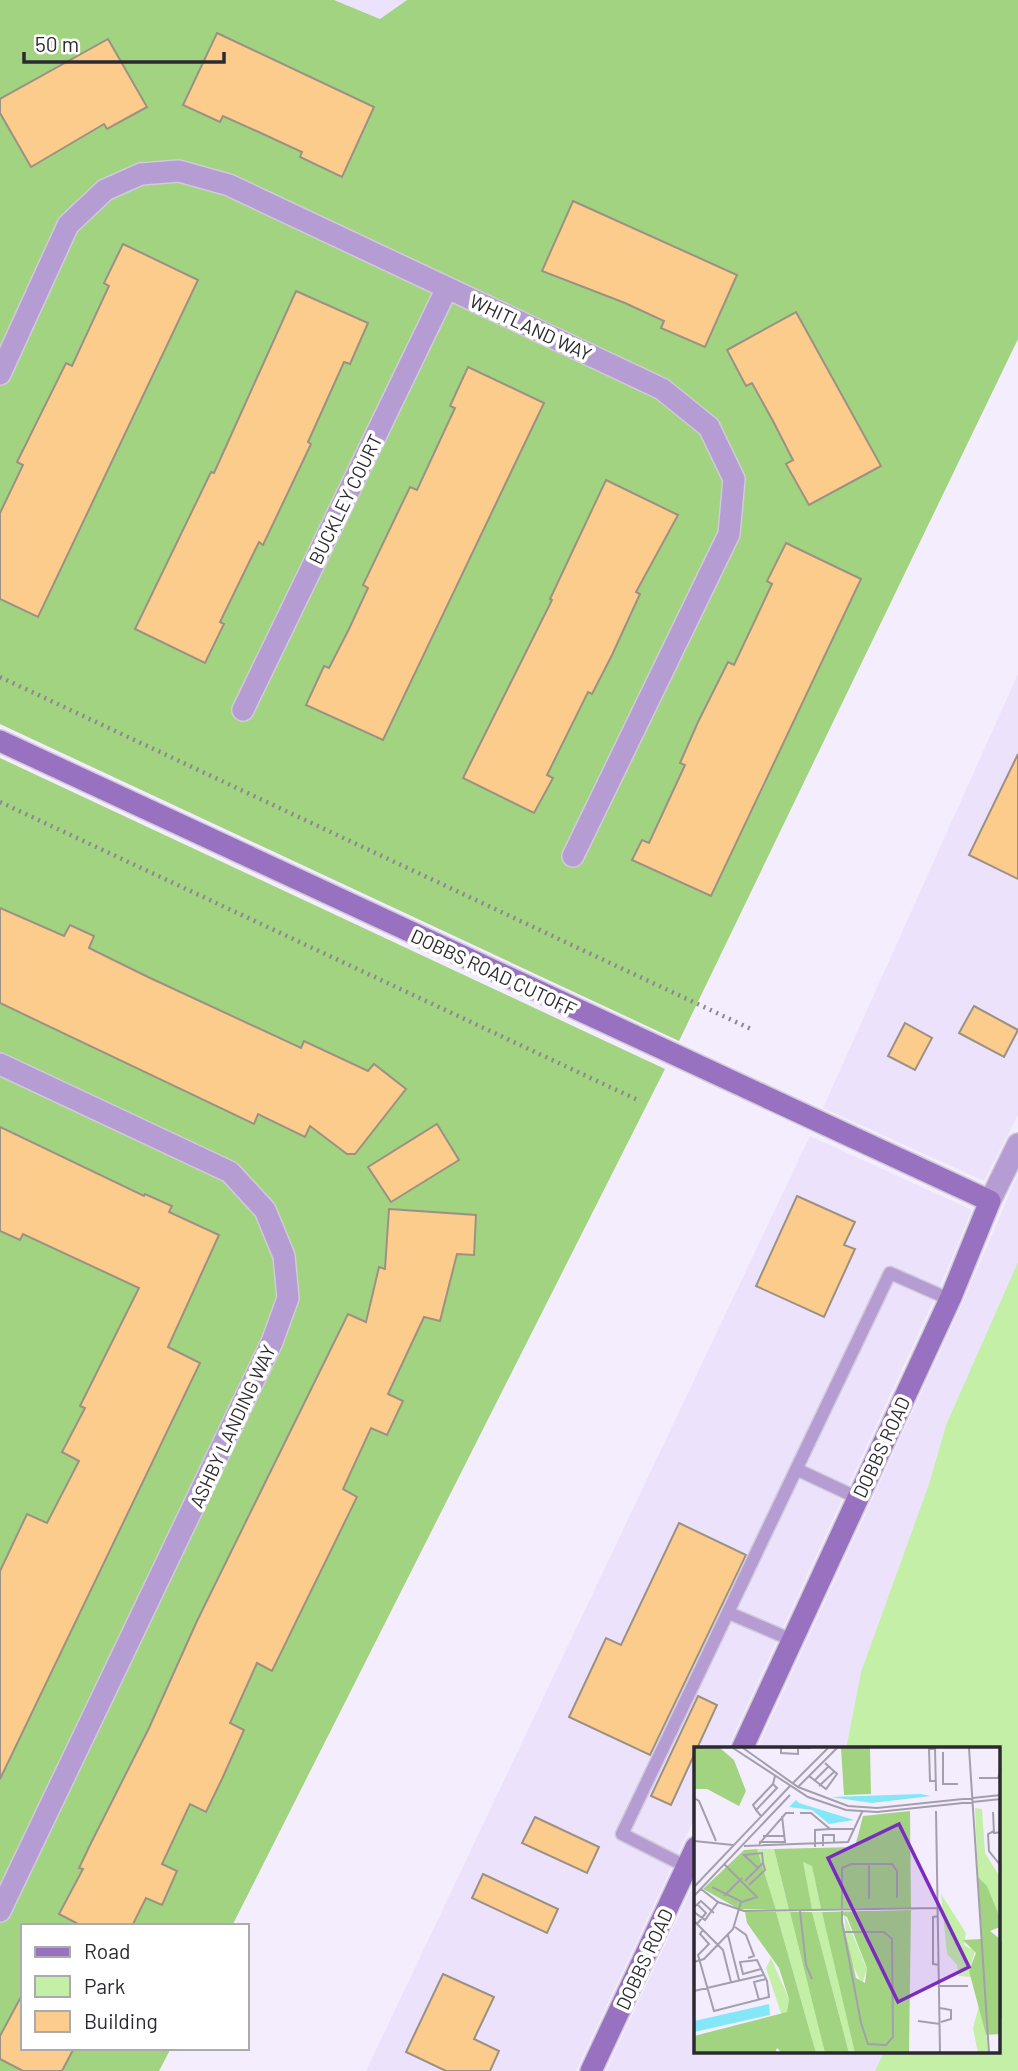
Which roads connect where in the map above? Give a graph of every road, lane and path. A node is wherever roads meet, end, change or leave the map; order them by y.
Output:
1 (447, 288) junction
2 (0, 374) edge
3 (0, 677) edge
4 (243, 710) dead end
5 (0, 741) edge
6 (0, 802) edge
7 (573, 856) dead end
8 (751, 1029) dead end
9 (0, 1064) edge
10 (640, 1101) dead end
11 (1018, 1144) edge
12 (989, 1201) junction
13 (950, 1299) junction
14 (799, 1469) junction
15 (858, 1498) junction
16 (729, 1613) junction
17 (792, 1640) junction
18 (743, 1747) edge
19 (694, 1851) edge
20 (687, 1867) junction
21 (0, 1911) edge
22 (591, 2071) edge

1 - 2 street, WHITLAND WAY
1 - 4 street, BUCKLEY COURT
1 - 7 street, WHITLAND WAY
3 - 8 path
5 - 12 street, DOBBS ROAD CUTOFF
6 - 10 path
9 - 21 street, ASHBY LANDING WAY
11 - 12 street, DOBBS ROAD
12 - 13 street, DOBBS ROAD
13 - 14 lane
13 - 15 street, DOBBS ROAD
14 - 15 lane
14 - 16 lane
15 - 17 street, DOBBS ROAD
16 - 17 lane
16 - 20 lane
17 - 18 street, DOBBS ROAD
19 - 20 street, DOBBS ROAD
20 - 22 street, DOBBS ROAD

